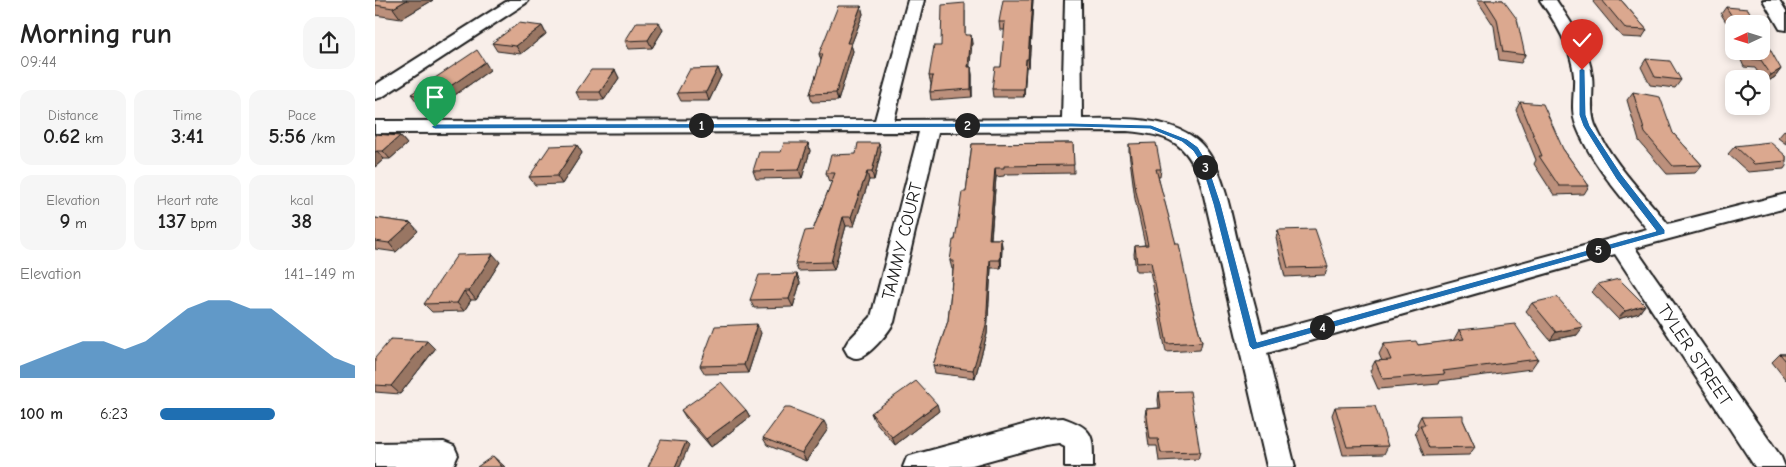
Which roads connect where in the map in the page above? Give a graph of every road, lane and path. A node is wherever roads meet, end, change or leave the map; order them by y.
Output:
1 (520, 0) edge
2 (916, 0) edge
3 (1073, 0) edge
4 (1548, 0) edge
5 (1771, 0) edge
6 (1786, 25) edge
7 (375, 93) edge
8 (883, 125) junction
9 (1072, 125) junction
10 (930, 126) junction
11 (375, 127) edge
12 (1786, 201) edge
13 (1662, 232) junction
14 (1620, 244) junction
15 (1253, 346) junction
16 (857, 348) dead end
17 (444, 455) dead end
18 (375, 456) edge
19 (917, 467) edge
20 (1079, 467) edge
21 (1281, 467) edge
22 (1771, 467) edge

1 - 7 street
2 - 8 street
3 - 9 street
4 - 13 street
5 - 6 street
8 - 10 street
8 - 11 street
9 - 10 street
9 - 15 street
10 - 16 street, TAMMY COURT
12 - 13 street
13 - 14 street
14 - 15 street
14 - 22 street, TYLER STREET
15 - 21 street
17 - 18 street
19 - 20 street

